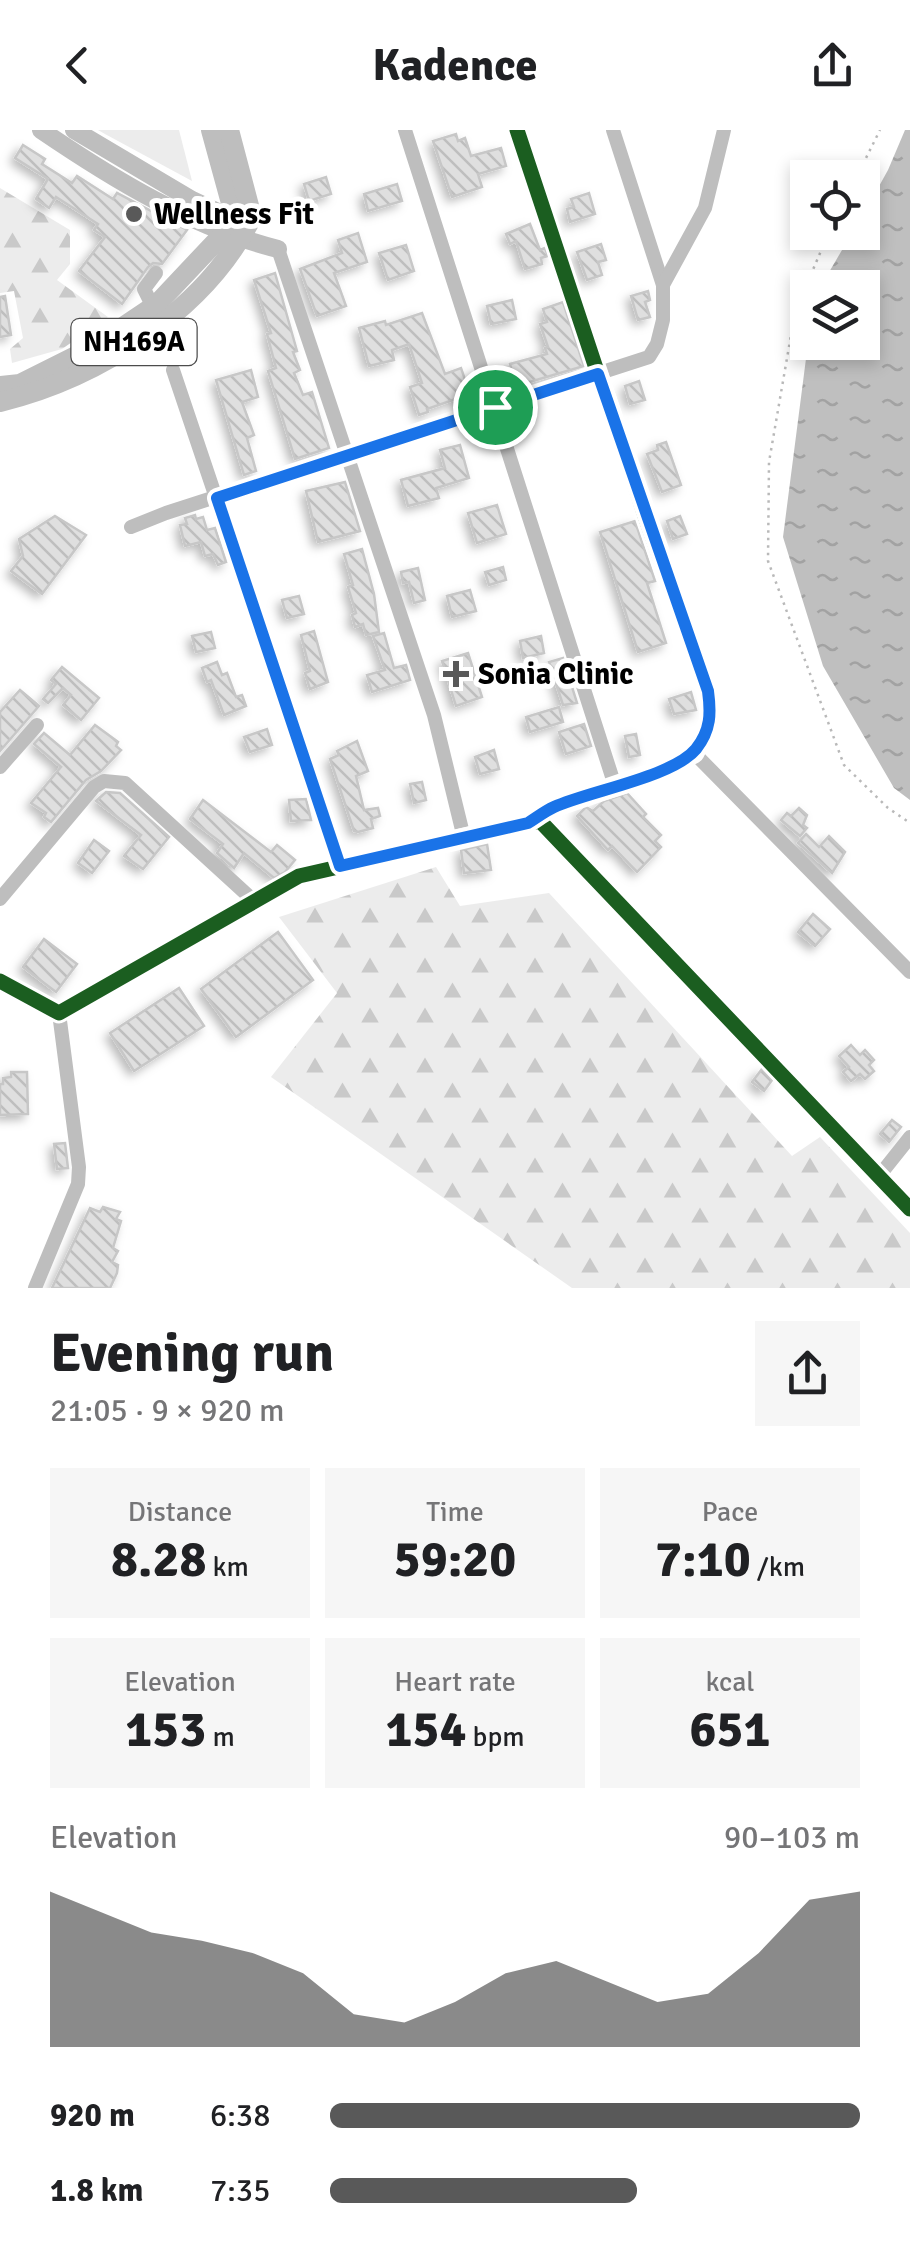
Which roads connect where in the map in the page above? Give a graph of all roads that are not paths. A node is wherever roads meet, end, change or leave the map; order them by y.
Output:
1 (41, 130) edge
2 (74, 130) edge
3 (211, 130) edge
4 (229, 130) edge
5 (405, 130) edge
6 (517, 130) edge
7 (614, 130) edge
8 (724, 130) edge
9 (235, 230) junction
10 (278, 249) joint
11 (156, 273) dead end
12 (663, 285) junction
13 (153, 307) junction
14 (173, 370) dead end
15 (598, 374) junction
16 (0, 386) edge
17 (0, 402) edge
18 (495, 407) junction
19 (345, 455) junction
20 (217, 498) junction
21 (132, 527) dead end
22 (37, 725) dead end
23 (694, 752) junction
24 (0, 766) edge
25 (615, 786) junction
26 (528, 823) junction
27 (464, 838) junction
28 (340, 866) junction
29 (0, 899) edge
30 (254, 901) junction
31 (910, 972) edge
32 (0, 981) edge
33 (59, 1013) junction
34 (910, 1137) edge
35 (879, 1176) junction
36 (910, 1209) edge
37 (35, 1288) edge

1 - 9 main road
2 - 9 main road
3 - 9 highway
4 - 9 highway
5 - 18 street
6 - 15 street
7 - 12 street
8 - 12 street
9 - 10 main road
9 - 13 highway, NH169A
9 - 17 highway, NH169A
10 - 19 street
11 - 13 street
12 - 15 street
13 - 16 highway, NH169A
14 - 20 street
15 - 18 street
15 - 23 street
18 - 19 street
18 - 25 street
19 - 20 street
19 - 27 street
20 - 21 street
20 - 28 street
22 - 24 street
23 - 25 street
23 - 31 street
25 - 26 street
26 - 27 street
26 - 35 street
27 - 28 street
28 - 30 street
29 - 30 street
30 - 33 street
32 - 33 street
33 - 37 street
34 - 35 street
35 - 36 street

